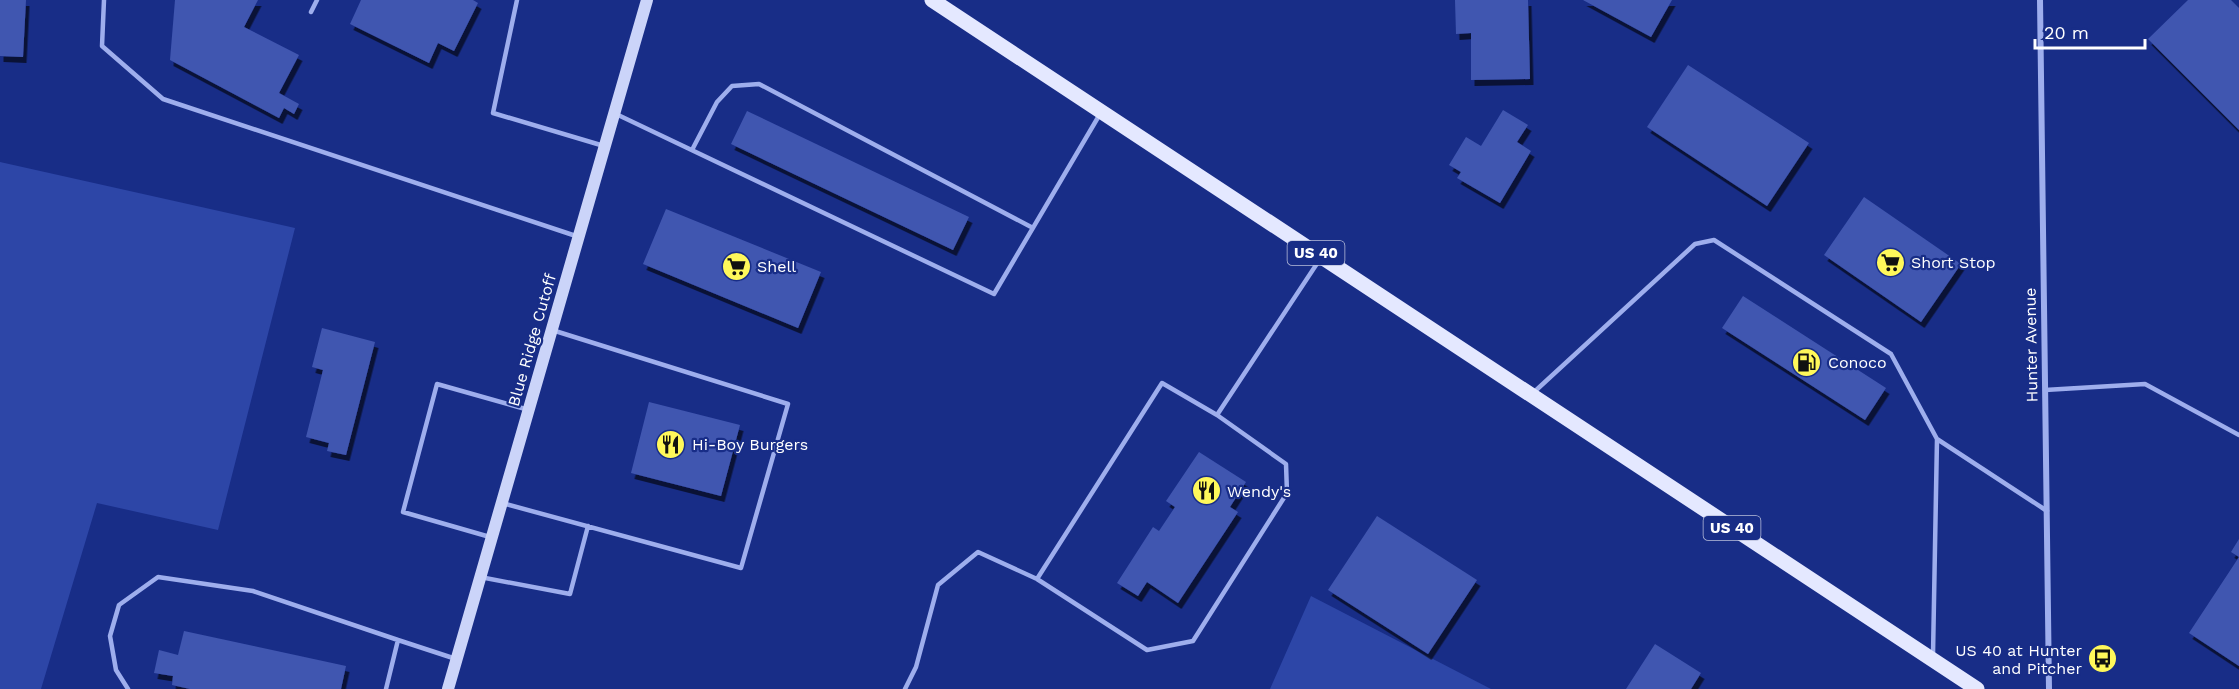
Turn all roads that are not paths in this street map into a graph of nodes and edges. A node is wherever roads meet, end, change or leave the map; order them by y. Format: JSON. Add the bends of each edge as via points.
{"nodes":[{"id":1,"x":104,"y":0,"type":"edge"},
{"id":2,"x":318,"y":0,"type":"edge"},
{"id":3,"x":517,"y":0,"type":"edge"},
{"id":4,"x":647,"y":0,"type":"edge"},
{"id":5,"x":932,"y":0,"type":"edge"},
{"id":6,"x":2040,"y":0,"type":"edge"},
{"id":7,"x":311,"y":12,"type":"dead end"},
{"id":8,"x":1101,"y":112,"type":"junction"},
{"id":9,"x":614,"y":114,"type":"junction"},
{"id":10,"x":605,"y":146,"type":"junction"},
{"id":11,"x":692,"y":150,"type":"junction"},
{"id":12,"x":1033,"y":228,"type":"junction"},
{"id":13,"x":579,"y":237,"type":"junction"},
{"id":14,"x":1322,"y":257,"type":"junction"},
{"id":15,"x":552,"y":330,"type":"junction"},
{"id":16,"x":2045,"y":390,"type":"junction"},
{"id":17,"x":1531,"y":395,"type":"junction"},
{"id":18,"x":529,"y":410,"type":"junction"},
{"id":19,"x":1217,"y":415,"type":"junction"},
{"id":20,"x":2239,"y":435,"type":"edge"},
{"id":21,"x":1936,"y":439,"type":"junction"},
{"id":22,"x":502,"y":503,"type":"junction"},
{"id":23,"x":2047,"y":511,"type":"junction"},
{"id":24,"x":588,"y":526,"type":"junction"},
{"id":25,"x":492,"y":538,"type":"junction"},
{"id":26,"x":480,"y":577,"type":"junction"},
{"id":27,"x":1037,"y":579,"type":"junction"},
{"id":28,"x":399,"y":640,"type":"junction"},
{"id":29,"x":456,"y":659,"type":"junction"},
{"id":30,"x":1933,"y":660,"type":"junction"},
{"id":31,"x":128,"y":689,"type":"edge"},
{"id":32,"x":386,"y":689,"type":"edge"},
{"id":33,"x":448,"y":689,"type":"edge"},
{"id":34,"x":905,"y":689,"type":"edge"},
{"id":35,"x":1977,"y":689,"type":"edge"},
{"id":36,"x":2049,"y":689,"type":"edge"}],
"edges":[{"from":1,"to":13,"type":"lane","via":[[102,46],[163,99]]},
{"from":2,"to":7,"type":"lane"},
{"from":3,"to":10,"type":"lane","via":[[493,113]]},
{"from":4,"to":9,"type":"main road","name":"Blue Ridge Cutoff"},
{"from":5,"to":8,"type":"main road","number":"US 40"},
{"from":6,"to":16,"type":"street","name":"Hunter Avenue"},
{"from":8,"to":12,"type":"lane"},
{"from":8,"to":14,"type":"main road","number":"US 40"},
{"from":9,"to":10,"type":"main road","name":"Blue Ridge Cutoff"},
{"from":9,"to":11,"type":"lane"},
{"from":10,"to":13,"type":"main road","name":"Blue Ridge Cutoff"},
{"from":11,"to":12,"type":"lane","via":[[994,294]]},
{"from":11,"to":12,"type":"lane","via":[[717,102],[732,86],[759,84]]},
{"from":13,"to":15,"type":"main road","name":"Blue Ridge Cutoff"},
{"from":14,"to":17,"type":"main road","number":"US 40"},
{"from":14,"to":19,"type":"lane"},
{"from":15,"to":18,"type":"main road","name":"Blue Ridge Cutoff"},
{"from":15,"to":24,"type":"lane","via":[[788,404],[741,568]]},
{"from":16,"to":20,"type":"lane","via":[[2145,384]]},
{"from":16,"to":23,"type":"street","name":"Hunter Avenue"},
{"from":17,"to":21,"type":"lane","via":[[1695,244],[1714,240],[1891,354]]},
{"from":17,"to":30,"type":"main road","number":"US 40"},
{"from":18,"to":22,"type":"main road","name":"Blue Ridge Cutoff"},
{"from":18,"to":25,"type":"lane","via":[[437,384],[403,512]]},
{"from":19,"to":27,"type":"lane","via":[[1162,383]]},
{"from":19,"to":27,"type":"lane","via":[[1286,464],[1287,493],[1193,641],[1147,650]]},
{"from":21,"to":23,"type":"lane"},
{"from":21,"to":30,"type":"lane"},
{"from":22,"to":24,"type":"lane"},
{"from":22,"to":25,"type":"main road","name":"Blue Ridge Cutoff"},
{"from":23,"to":36,"type":"street","name":"Hunter Avenue"},
{"from":24,"to":26,"type":"lane","via":[[570,594]]},
{"from":25,"to":26,"type":"main road","name":"Blue Ridge Cutoff"},
{"from":26,"to":29,"type":"main road","name":"Blue Ridge Cutoff"},
{"from":27,"to":34,"type":"lane","via":[[978,552],[938,585],[916,667]]},
{"from":28,"to":29,"type":"lane"},
{"from":28,"to":31,"type":"lane","via":[[253,591],[158,577],[119,605],[110,636],[116,670]]},
{"from":28,"to":32,"type":"lane"},
{"from":29,"to":33,"type":"main road","name":"Blue Ridge Cutoff"},
{"from":30,"to":35,"type":"main road","number":"US 40"}]}
